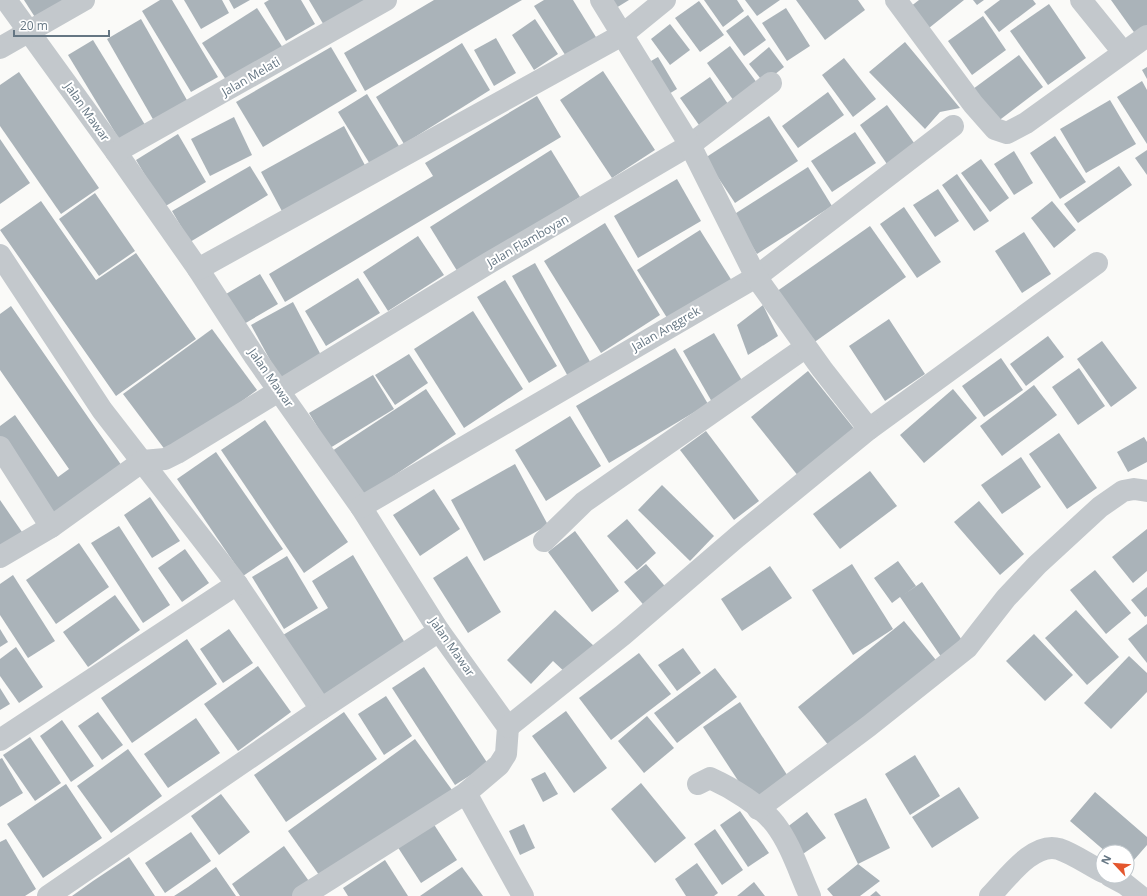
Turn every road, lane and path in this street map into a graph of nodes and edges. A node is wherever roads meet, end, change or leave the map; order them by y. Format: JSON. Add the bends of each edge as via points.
{"nodes":[{"id":1,"x":6,"y":0,"type":"edge"},
{"id":2,"x":84,"y":0,"type":"edge"},
{"id":3,"x":386,"y":0,"type":"edge"},
{"id":4,"x":601,"y":0,"type":"edge"},
{"id":5,"x":665,"y":0,"type":"edge"},
{"id":6,"x":896,"y":0,"type":"edge"},
{"id":7,"x":1081,"y":0,"type":"edge"},
{"id":8,"x":29,"y":31,"type":"junction"},
{"id":9,"x":622,"y":35,"type":"junction"},
{"id":10,"x":1147,"y":36,"type":"edge"},
{"id":11,"x":0,"y":48,"type":"edge"},
{"id":12,"x":1123,"y":52,"type":"junction"},
{"id":13,"x":771,"y":83,"type":"dead end"},
{"id":14,"x":954,"y":126,"type":"dead end"},
{"id":15,"x":690,"y":145,"type":"junction"},
{"id":16,"x":116,"y":152,"type":"junction"},
{"id":17,"x":0,"y":256,"type":"edge"},
{"id":18,"x":1097,"y":263,"type":"dead end"},
{"id":19,"x":198,"y":269,"type":"junction"},
{"id":20,"x":756,"y":277,"type":"junction"},
{"id":21,"x":806,"y":347,"type":"junction"},
{"id":22,"x":279,"y":391,"type":"junction"},
{"id":23,"x":869,"y":429,"type":"junction"},
{"id":24,"x":0,"y":447,"type":"edge"},
{"id":25,"x":143,"y":461,"type":"junction"},
{"id":26,"x":1147,"y":491,"type":"edge"},
{"id":27,"x":361,"y":507,"type":"junction"},
{"id":28,"x":51,"y":527,"type":"junction"},
{"id":29,"x":544,"y":541,"type":"dead end"},
{"id":30,"x":0,"y":557,"type":"edge"},
{"id":31,"x":237,"y":584,"type":"junction"},
{"id":32,"x":439,"y":630,"type":"junction"},
{"id":33,"x":321,"y":709,"type":"junction"},
{"id":34,"x":508,"y":727,"type":"junction"},
{"id":35,"x":0,"y":740,"type":"edge"},
{"id":36,"x":698,"y":784,"type":"dead end"},
{"id":37,"x":466,"y":793,"type":"junction"},
{"id":38,"x":758,"y":809,"type":"junction"},
{"id":39,"x":1095,"y":868,"type":"edge"},
{"id":40,"x":1125,"y":884,"type":"edge"},
{"id":41,"x":331,"y":889,"type":"edge"},
{"id":42,"x":48,"y":896,"type":"edge"},
{"id":43,"x":303,"y":896,"type":"edge"},
{"id":44,"x":524,"y":896,"type":"edge"},
{"id":45,"x":810,"y":896,"type":"edge"},
{"id":46,"x":990,"y":896,"type":"edge"},
{"id":47,"x":1140,"y":896,"type":"edge"}],
"edges":[{"from":1,"to":8,"type":"street","name":"Jalan Mawar"},
{"from":2,"to":8,"type":"street"},
{"from":3,"to":16,"type":"street","name":"Jalan Melati"},
{"from":4,"to":9,"type":"street"},
{"from":5,"to":9,"type":"street"},
{"from":6,"to":12,"type":"street","via":[[973,104],[996,129],[1007,132],[1026,123]]},
{"from":7,"to":12,"type":"street"},
{"from":8,"to":11,"type":"street"},
{"from":8,"to":16,"type":"street","name":"Jalan Mawar"},
{"from":9,"to":15,"type":"street"},
{"from":9,"to":19,"type":"street"},
{"from":10,"to":12,"type":"street"},
{"from":13,"to":15,"type":"street","name":"Jalan Flamboyan"},
{"from":14,"to":20,"type":"street","name":"Jalan Anggrek"},
{"from":15,"to":20,"type":"street"},
{"from":15,"to":22,"type":"street","name":"Jalan Flamboyan","via":[[487,264]]},
{"from":16,"to":19,"type":"street","name":"Jalan Mawar"},
{"from":17,"to":25,"type":"street","via":[[102,410]]},
{"from":18,"to":23,"type":"street"},
{"from":19,"to":22,"type":"street","name":"Jalan Mawar"},
{"from":20,"to":21,"type":"street"},
{"from":20,"to":27,"type":"street","name":"Jalan Anggrek"},
{"from":21,"to":23,"type":"street"},
{"from":21,"to":29,"type":"street","via":[[584,502]]},
{"from":22,"to":25,"type":"street","name":"Jalan Flamboyan","via":[[177,453],[165,459]]},
{"from":22,"to":27,"type":"street","name":"Jalan Mawar"},
{"from":23,"to":34,"type":"street","via":[[623,635]]},
{"from":24,"to":28,"type":"street"},
{"from":25,"to":28,"type":"street"},
{"from":25,"to":31,"type":"street"},
{"from":26,"to":38,"type":"street","via":[[1123,491],[1100,508],[1037,565],[1006,598],[967,648]]},
{"from":27,"to":32,"type":"street","name":"Jalan Mawar"},
{"from":28,"to":30,"type":"street"},
{"from":31,"to":33,"type":"street"},
{"from":31,"to":35,"type":"street"},
{"from":32,"to":33,"type":"street"},
{"from":32,"to":34,"type":"street","name":"Jalan Mawar"},
{"from":33,"to":42,"type":"street"},
{"from":34,"to":37,"type":"street","via":[[506,754],[499,765]]},
{"from":36,"to":38,"type":"street","via":[[710,778],[729,786]]},
{"from":37,"to":41,"type":"street"},
{"from":37,"to":44,"type":"street"},
{"from":38,"to":45,"type":"street","via":[[775,824],[790,848]]},
{"from":39,"to":46,"type":"street","via":[[1058,849],[1046,849],[1031,854]]},
{"from":40,"to":47,"type":"street"},
{"from":41,"to":43,"type":"street"}]}
